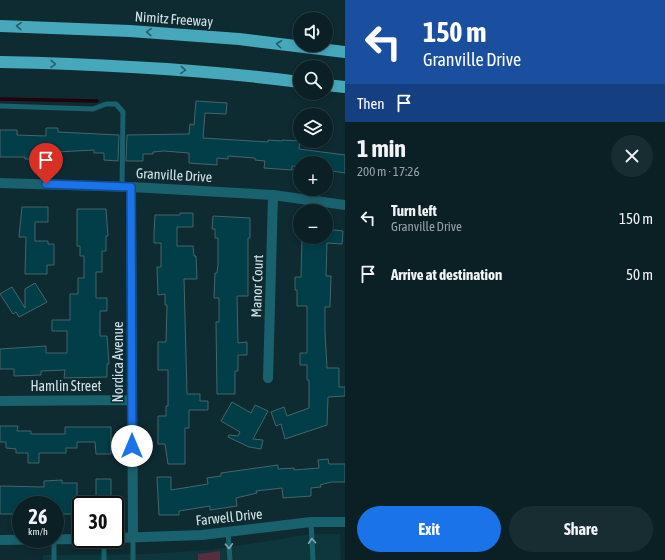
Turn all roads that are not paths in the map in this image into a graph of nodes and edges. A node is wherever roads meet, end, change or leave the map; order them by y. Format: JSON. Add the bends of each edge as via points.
{"nodes":[{"id":1,"x":0,"y":26,"type":"edge"},
{"id":2,"x":345,"y":52,"type":"edge"},
{"id":3,"x":0,"y":62,"type":"edge"},
{"id":4,"x":293,"y":81,"type":"edge"},
{"id":5,"x":333,"y":86,"type":"edge"},
{"id":6,"x":345,"y":87,"type":"edge"},
{"id":7,"x":0,"y":106,"type":"edge"},
{"id":8,"x":0,"y":183,"type":"edge"},
{"id":9,"x":126,"y":187,"type":"junction"},
{"id":10,"x":273,"y":195,"type":"junction"},
{"id":11,"x":345,"y":205,"type":"edge"},
{"id":12,"x":268,"y":378,"type":"dead end"},
{"id":13,"x":132,"y":400,"type":"junction"},
{"id":14,"x":0,"y":401,"type":"edge"},
{"id":15,"x":311,"y":522,"type":"junction"},
{"id":16,"x":345,"y":522,"type":"edge"},
{"id":17,"x":228,"y":532,"type":"junction"},
{"id":18,"x":124,"y":538,"type":"edge"},
{"id":19,"x":133,"y":538,"type":"junction"},
{"id":20,"x":0,"y":540,"type":"edge"},
{"id":21,"x":12,"y":540,"type":"edge"},
{"id":22,"x":54,"y":548,"type":"edge"},
{"id":23,"x":104,"y":548,"type":"edge"},
{"id":24,"x":54,"y":560,"type":"edge"},
{"id":25,"x":104,"y":560,"type":"edge"},
{"id":26,"x":133,"y":560,"type":"edge"},
{"id":27,"x":230,"y":560,"type":"edge"},
{"id":28,"x":313,"y":560,"type":"edge"}],
"edges":[{"from":2,"to":1,"type":"highway","name":"Nimitz Freeway","one_way":true,"via":[[239,39]]},
{"from":3,"to":4,"type":"highway","one_way":true,"via":[[130,66]]},
{"from":5,"to":6,"type":"highway"},
{"from":7,"to":9,"type":"lane","via":[[93,109],[106,104],[116,104],[123,112]]},
{"from":8,"to":9,"type":"street","name":"Granville Drive"},
{"from":9,"to":10,"type":"street","name":"Granville Drive"},
{"from":9,"to":13,"type":"street","name":"Nordica Avenue"},
{"from":10,"to":11,"type":"street","name":"Granville Drive"},
{"from":10,"to":12,"type":"street","name":"Manor Court"},
{"from":13,"to":14,"type":"street","name":"Hamlin Street"},
{"from":13,"to":19,"type":"street","name":"Nordica Avenue"},
{"from":15,"to":16,"type":"street","name":"Farwell Drive"},
{"from":15,"to":17,"type":"street","name":"Farwell Drive"},
{"from":28,"to":15,"type":"lane","one_way":true},
{"from":17,"to":19,"type":"street","name":"Farwell Drive"},
{"from":17,"to":27,"type":"lane","one_way":true},
{"from":18,"to":19,"type":"street","name":"Farwell Drive"},
{"from":19,"to":26,"type":"lane"},
{"from":20,"to":21,"type":"street"},
{"from":22,"to":24,"type":"lane"},
{"from":23,"to":25,"type":"lane"}]}
